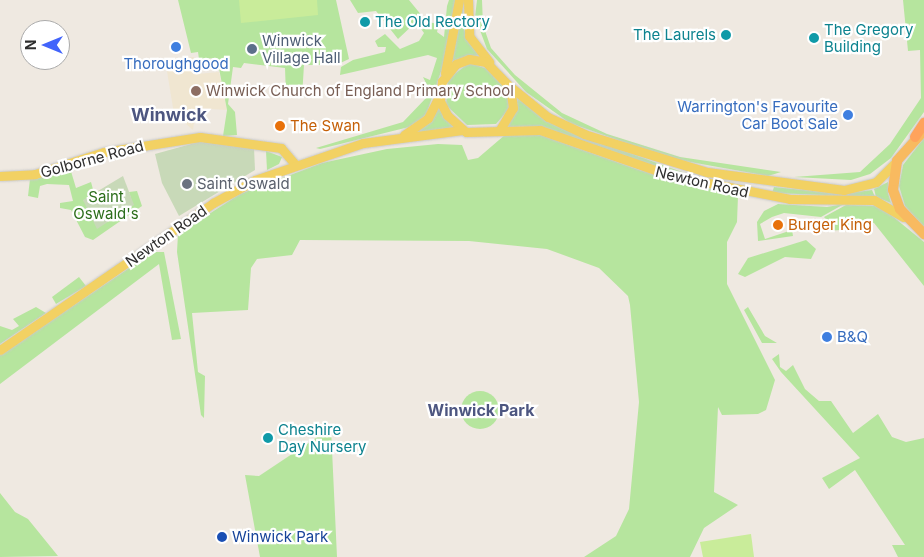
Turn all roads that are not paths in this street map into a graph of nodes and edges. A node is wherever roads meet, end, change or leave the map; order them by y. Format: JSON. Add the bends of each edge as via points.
{"nodes":[{"id":1,"x":459,"y":0,"type":"edge"},
{"id":2,"x":468,"y":0,"type":"edge"},
{"id":3,"x":492,"y":66,"type":"junction"},
{"id":4,"x":444,"y":77,"type":"junction"},
{"id":5,"x":510,"y":86,"type":"junction"},
{"id":6,"x":440,"y":93,"type":"junction"},
{"id":7,"x":924,"y":123,"type":"edge"},
{"id":8,"x":462,"y":130,"type":"junction"},
{"id":9,"x":499,"y":130,"type":"junction"},
{"id":10,"x":403,"y":135,"type":"junction"},
{"id":11,"x":920,"y":135,"type":"edge"},
{"id":12,"x":897,"y":161,"type":"junction"},
{"id":13,"x":295,"y":164,"type":"junction"},
{"id":14,"x":0,"y":176,"type":"edge"},
{"id":15,"x":906,"y":218,"type":"junction"},
{"id":16,"x":924,"y":234,"type":"edge"},
{"id":17,"x":0,"y":350,"type":"edge"}],
"edges":[{"from":1,"to":4,"type":"main road"},
{"from":2,"to":3,"type":"main road","via":[[469,36]]},
{"from":3,"to":4,"type":"main road","via":[[466,60]]},
{"from":3,"to":5,"type":"main road"},
{"from":4,"to":6,"type":"main road"},
{"from":5,"to":9,"type":"main road","via":[[513,108]]},
{"from":5,"to":12,"type":"main road","name":"Newton Road","via":[[539,112],[570,128],[628,150],[706,172],[844,190],[876,182]]},
{"from":6,"to":8,"type":"main road","via":[[445,112]]},
{"from":6,"to":10,"type":"main road","name":"Newton Road","via":[[428,118]]},
{"from":7,"to":11,"type":"highway"},
{"from":8,"to":9,"type":"main road"},
{"from":8,"to":10,"type":"main road","name":"Newton Road"},
{"from":9,"to":15,"type":"main road","name":"Newton Road","via":[[545,131],[669,175],[759,195],[803,200],[874,200]]},
{"from":10,"to":13,"type":"main road","name":"Newton Road"},
{"from":11,"to":12,"type":"highway"},
{"from":12,"to":15,"type":"highway","via":[[894,190]]},
{"from":13,"to":14,"type":"main road","name":"Golborne Road","via":[[281,148],[200,136],[104,152],[36,174]]},
{"from":13,"to":17,"type":"main road","name":"Newton Road","via":[[213,202]]},
{"from":15,"to":16,"type":"highway"}]}
